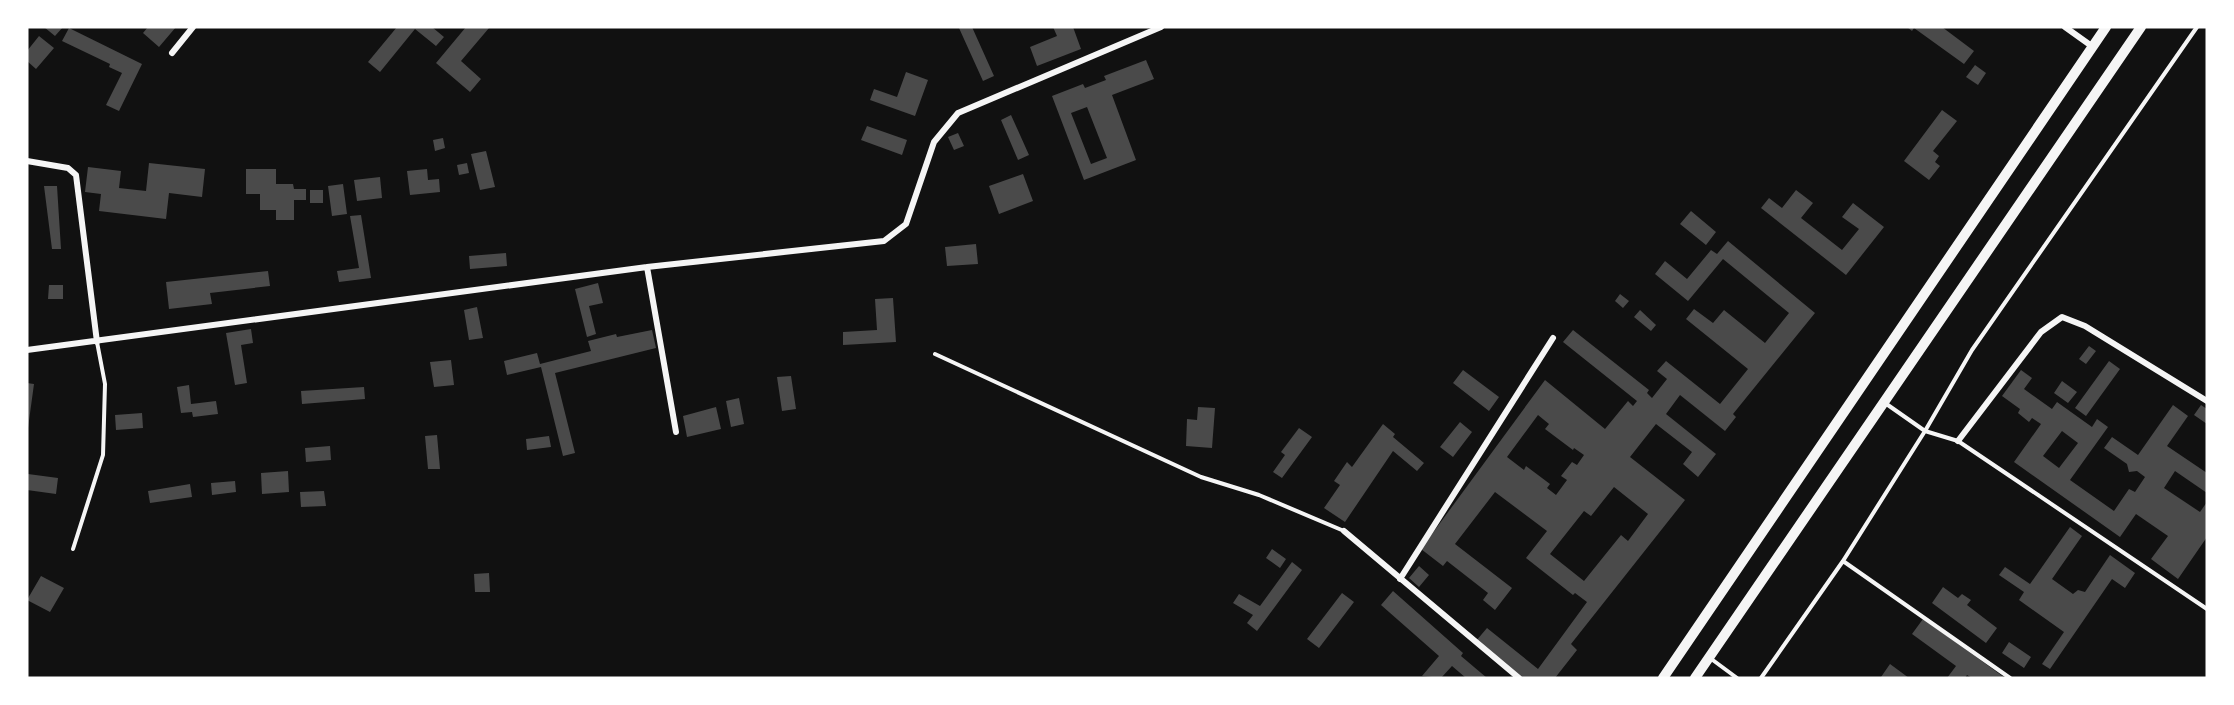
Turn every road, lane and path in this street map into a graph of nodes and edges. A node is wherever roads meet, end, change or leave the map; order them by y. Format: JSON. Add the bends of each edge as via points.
{"nodes":[{"id":1,"x":193,"y":27,"type":"edge"},
{"id":2,"x":1161,"y":27,"type":"edge"},
{"id":3,"x":2066,"y":27,"type":"edge"},
{"id":4,"x":2106,"y":27,"type":"edge"},
{"id":5,"x":2141,"y":27,"type":"edge"},
{"id":6,"x":2197,"y":27,"type":"edge"},
{"id":7,"x":2092,"y":47,"type":"junction"},
{"id":8,"x":172,"y":53,"type":"dead end"},
{"id":9,"x":27,"y":161,"type":"edge"},
{"id":10,"x":647,"y":267,"type":"junction"},
{"id":11,"x":1553,"y":338,"type":"dead end"},
{"id":12,"x":97,"y":342,"type":"junction"},
{"id":13,"x":27,"y":350,"type":"edge"},
{"id":14,"x":935,"y":354,"type":"dead end"},
{"id":15,"x":2207,"y":401,"type":"edge"},
{"id":16,"x":1885,"y":402,"type":"junction"},
{"id":17,"x":1925,"y":431,"type":"junction"},
{"id":18,"x":676,"y":432,"type":"dead end"},
{"id":19,"x":1958,"y":441,"type":"junction"},
{"id":20,"x":1344,"y":531,"type":"joint"},
{"id":21,"x":74,"y":549,"type":"dead end"},
{"id":22,"x":1843,"y":561,"type":"junction"},
{"id":23,"x":1400,"y":579,"type":"junction"},
{"id":24,"x":2207,"y":609,"type":"edge"},
{"id":25,"x":1710,"y":658,"type":"junction"},
{"id":26,"x":1519,"y":678,"type":"edge"},
{"id":27,"x":1663,"y":678,"type":"edge"},
{"id":28,"x":1695,"y":678,"type":"edge"},
{"id":29,"x":1737,"y":678,"type":"edge"},
{"id":30,"x":1761,"y":678,"type":"edge"},
{"id":31,"x":2010,"y":678,"type":"edge"}],
"edges":[{"from":1,"to":8,"type":"street"},
{"from":2,"to":10,"type":"street","via":[[958,113],[934,142],[906,224],[884,241]]},
{"from":3,"to":7,"type":"street"},
{"from":4,"to":7,"type":"main road"},
{"from":5,"to":16,"type":"main road"},
{"from":6,"to":17,"type":"lane","via":[[1972,350]]},
{"from":7,"to":27,"type":"main road"},
{"from":9,"to":12,"type":"street","via":[[68,168],[76,175]]},
{"from":10,"to":12,"type":"street"},
{"from":10,"to":18,"type":"street"},
{"from":11,"to":23,"type":"street"},
{"from":12,"to":13,"type":"street"},
{"from":12,"to":21,"type":"lane","via":[[105,384],[103,455]]},
{"from":14,"to":20,"type":"lane","via":[[1201,477],[1259,495]]},
{"from":15,"to":19,"type":"street","via":[[2085,326],[2062,317],[2041,332]]},
{"from":16,"to":17,"type":"lane"},
{"from":16,"to":25,"type":"main road"},
{"from":17,"to":19,"type":"lane"},
{"from":17,"to":22,"type":"lane"},
{"from":19,"to":24,"type":"lane"},
{"from":20,"to":23,"type":"street"},
{"from":22,"to":30,"type":"lane"},
{"from":22,"to":31,"type":"lane"},
{"from":23,"to":26,"type":"street"},
{"from":25,"to":28,"type":"main road"},
{"from":25,"to":29,"type":"lane"}]}
